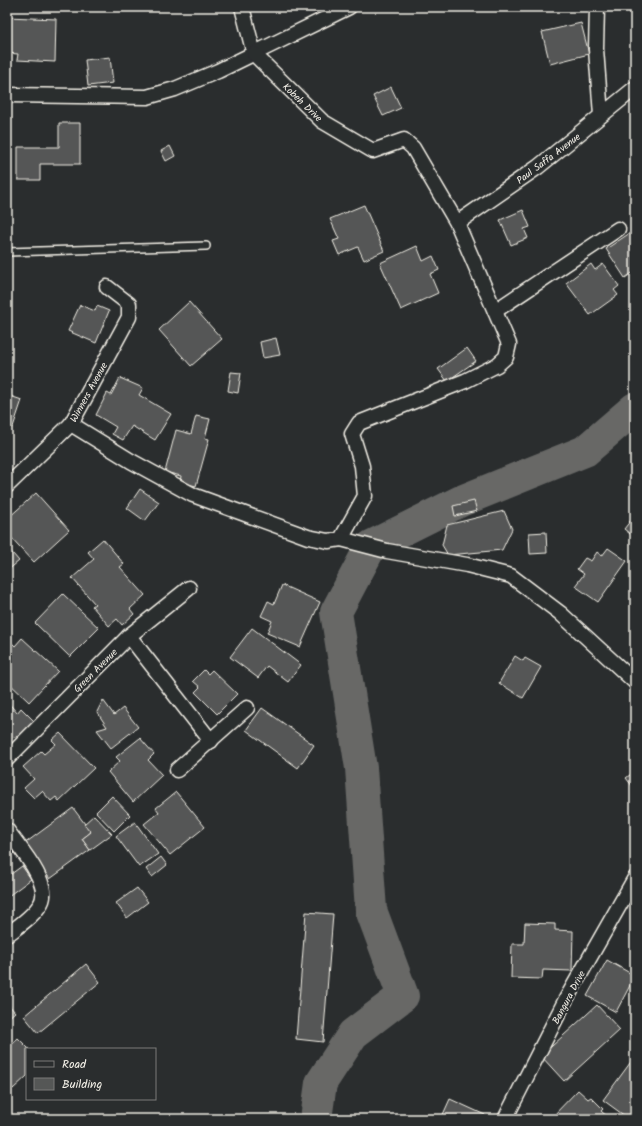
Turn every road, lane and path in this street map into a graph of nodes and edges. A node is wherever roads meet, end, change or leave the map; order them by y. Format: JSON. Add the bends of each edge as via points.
{"nodes":[{"id":1,"x":242,"y":7,"type":"edge"},
{"id":2,"x":349,"y":7,"type":"edge"},
{"id":3,"x":597,"y":7,"type":"edge"},
{"id":4,"x":254,"y":54,"type":"junction"},
{"id":5,"x":635,"y":88,"type":"edge"},
{"id":6,"x":7,"y":95,"type":"edge"},
{"id":7,"x":601,"y":115,"type":"junction"},
{"id":8,"x":457,"y":223,"type":"junction"},
{"id":9,"x":618,"y":229,"type":"dead end"},
{"id":10,"x":206,"y":246,"type":"dead end"},
{"id":11,"x":7,"y":252,"type":"edge"},
{"id":12,"x":107,"y":287,"type":"dead end"},
{"id":13,"x":495,"y":311,"type":"junction"},
{"id":14,"x":72,"y":424,"type":"junction"},
{"id":15,"x":7,"y":486,"type":"edge"},
{"id":16,"x":341,"y":539,"type":"junction"},
{"id":17,"x":189,"y":588,"type":"dead end"},
{"id":18,"x":129,"y":636,"type":"junction"},
{"id":19,"x":635,"y":682,"type":"edge"},
{"id":20,"x":247,"y":708,"type":"dead end"},
{"id":21,"x":211,"y":741,"type":"junction"},
{"id":22,"x":7,"y":759,"type":"edge"},
{"id":23,"x":178,"y":770,"type":"dead end"},
{"id":24,"x":7,"y":830,"type":"edge"},
{"id":25,"x":635,"y":878,"type":"edge"},
{"id":26,"x":7,"y":935,"type":"edge"},
{"id":27,"x":505,"y":1119,"type":"edge"}],
"edges":[{"from":1,"to":4,"type":"street"},
{"from":2,"to":4,"type":"street"},
{"from":3,"to":7,"type":"street","via":[[596,49]]},
{"from":4,"to":6,"type":"street","via":[[175,89],[147,97]]},
{"from":4,"to":8,"type":"street","name":"Kobeh Drive","via":[[322,121],[373,151],[404,140],[413,148]]},
{"from":5,"to":7,"type":"street","name":"Paul Saffa Avenue"},
{"from":7,"to":8,"type":"street","name":"Paul Saffa Avenue","via":[[538,167]]},
{"from":8,"to":13,"type":"street","name":"Kobeh Drive"},
{"from":9,"to":13,"type":"street"},
{"from":10,"to":11,"type":"lane"},
{"from":12,"to":14,"type":"street","name":"Winners Avenue","via":[[129,304],[129,317]]},
{"from":13,"to":16,"type":"street","name":"Kobeh Drive","via":[[509,344],[506,357],[465,381],[359,422],[352,434],[362,466],[365,496]]},
{"from":14,"to":15,"type":"street","name":"Winners Avenue"},
{"from":14,"to":16,"type":"street","via":[[131,461],[193,495],[308,537],[328,541]]},
{"from":16,"to":19,"type":"street","via":[[511,576],[560,613]]},
{"from":17,"to":18,"type":"street","name":"Green Avenue"},
{"from":18,"to":21,"type":"street"},
{"from":18,"to":22,"type":"street","name":"Green Avenue"},
{"from":20,"to":21,"type":"street"},
{"from":21,"to":23,"type":"street"},
{"from":24,"to":26,"type":"street","via":[[41,882],[42,902],[37,910]]},
{"from":25,"to":27,"type":"street","name":"Bangura Drive","via":[[565,1001]]}]}
